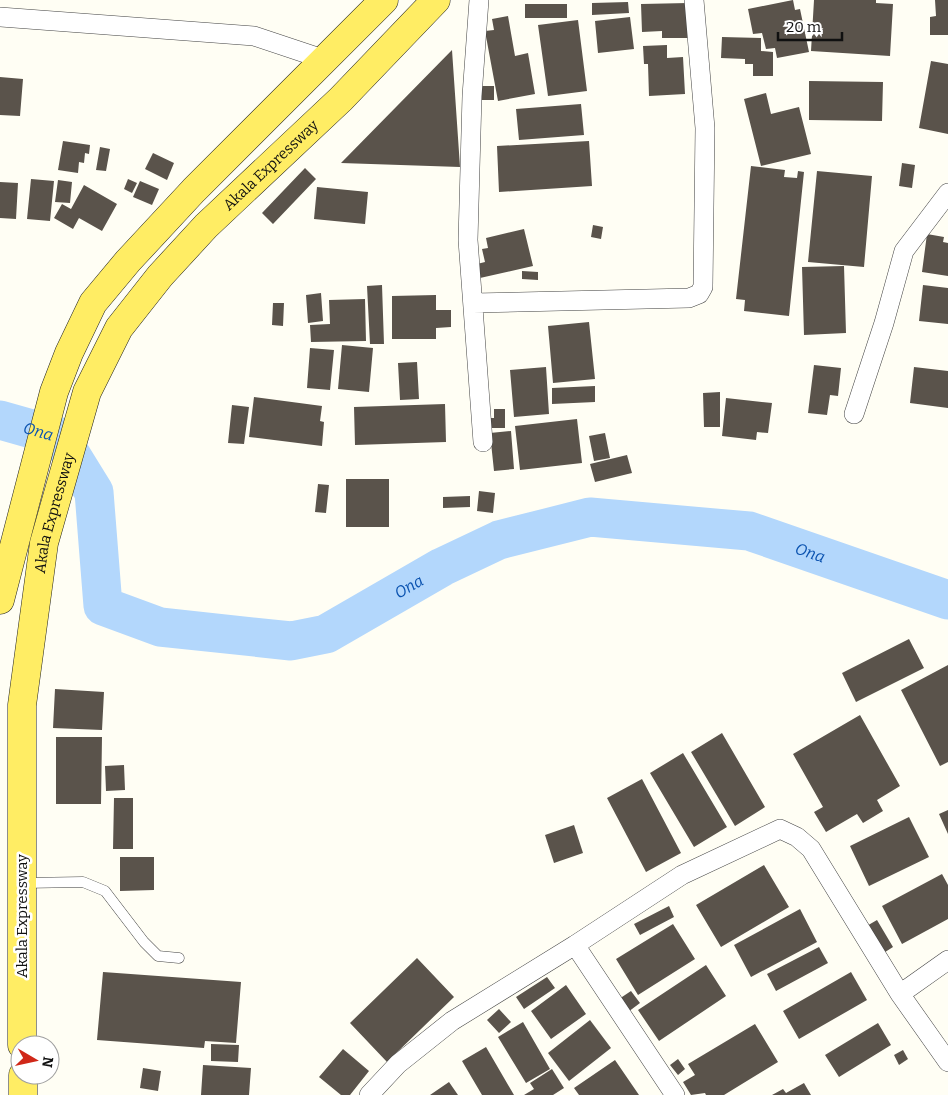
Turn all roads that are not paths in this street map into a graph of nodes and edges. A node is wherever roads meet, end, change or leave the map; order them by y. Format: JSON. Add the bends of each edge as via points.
{"nodes":[{"id":1,"x":384,"y":0,"type":"edge"},
{"id":2,"x":436,"y":0,"type":"edge"},
{"id":3,"x":479,"y":0,"type":"edge"},
{"id":4,"x":694,"y":0,"type":"edge"},
{"id":5,"x":0,"y":17,"type":"edge"},
{"id":6,"x":323,"y":59,"type":"junction"},
{"id":7,"x":948,"y":193,"type":"edge"},
{"id":8,"x":473,"y":303,"type":"junction"},
{"id":9,"x":854,"y":414,"type":"dead end"},
{"id":10,"x":483,"y":442,"type":"dead end"},
{"id":11,"x":0,"y":600,"type":"edge"},
{"id":12,"x":22,"y":883,"type":"junction"},
{"id":13,"x":576,"y":946,"type":"junction"},
{"id":14,"x":179,"y":958,"type":"dead end"},
{"id":15,"x":948,"y":960,"type":"edge"},
{"id":16,"x":900,"y":994,"type":"junction"},
{"id":17,"x":22,"y":1035,"type":"edge"},
{"id":18,"x":948,"y":1062,"type":"edge"},
{"id":19,"x":369,"y":1095,"type":"edge"},
{"id":20,"x":676,"y":1095,"type":"edge"}],
"edges":[{"from":1,"to":6,"type":"main road"},
{"from":2,"to":12,"type":"main road","name":"Akala Expressway","via":[[341,98],[206,226],[160,276],[119,328],[87,392],[44,543],[22,705]]},
{"from":3,"to":8,"type":"street","via":[[472,96],[468,240]]},
{"from":4,"to":8,"type":"street","via":[[705,128],[703,287],[699,294],[689,298]]},
{"from":5,"to":6,"type":"street","via":[[254,36]]},
{"from":6,"to":11,"type":"main road","via":[[181,204],[93,303],[54,392]]},
{"from":7,"to":9,"type":"street","via":[[904,251]]},
{"from":8,"to":10,"type":"street"},
{"from":12,"to":14,"type":"lane","via":[[83,882],[105,891],[158,956]]},
{"from":12,"to":17,"type":"main road","name":"Akala Expressway"},
{"from":13,"to":16,"type":"street","via":[[682,875],[780,829],[798,837],[811,849]]},
{"from":13,"to":19,"type":"street","via":[[452,1021],[398,1064]]},
{"from":13,"to":20,"type":"street"},
{"from":15,"to":16,"type":"street"},
{"from":16,"to":18,"type":"street"}]}
